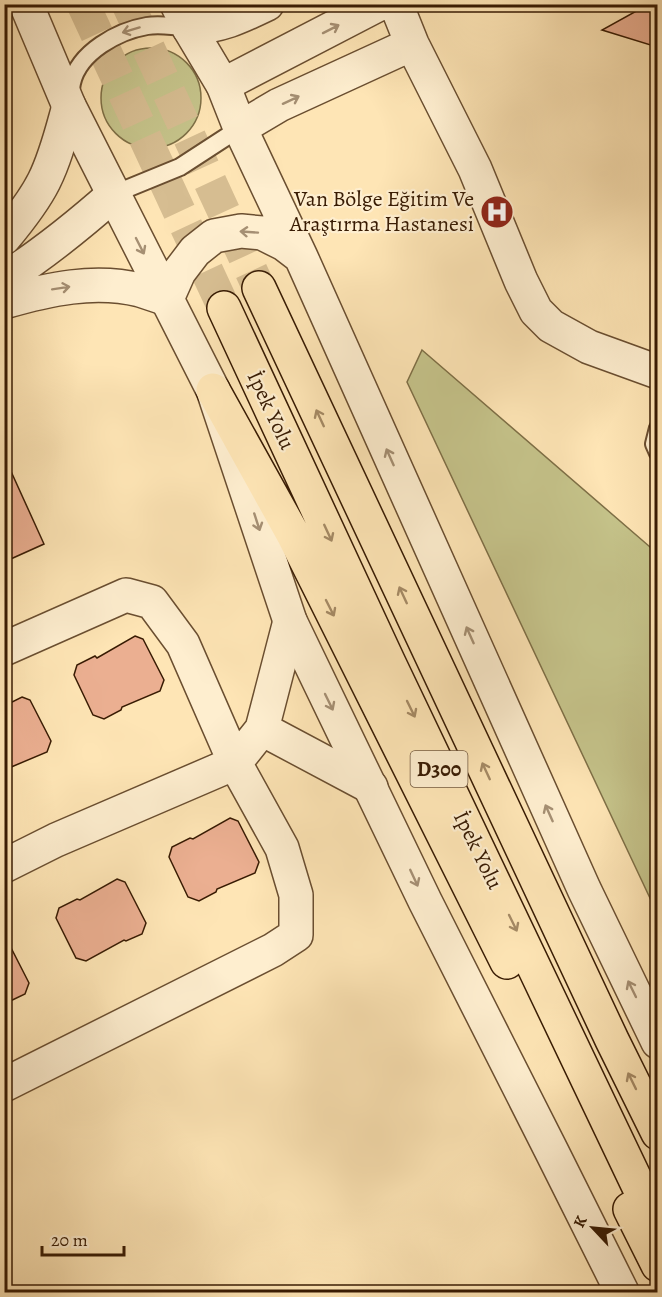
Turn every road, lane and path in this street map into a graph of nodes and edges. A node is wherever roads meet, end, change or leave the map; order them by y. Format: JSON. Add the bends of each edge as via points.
{"nodes":[{"id":1,"x":26,"y":4,"type":"edge"},
{"id":2,"x":267,"y":4,"type":"edge"},
{"id":3,"x":379,"y":4,"type":"edge"},
{"id":4,"x":396,"y":4,"type":"edge"},
{"id":5,"x":183,"y":16,"type":"edge"},
{"id":6,"x":412,"y":44,"type":"junction"},
{"id":7,"x":223,"y":85,"type":"junction"},
{"id":8,"x":69,"y":106,"type":"junction"},
{"id":9,"x":240,"y":128,"type":"junction"},
{"id":10,"x":114,"y":194,"type":"junction"},
{"id":11,"x":4,"y":238,"type":"edge"},
{"id":12,"x":301,"y":257,"type":"junction"},
{"id":13,"x":4,"y":279,"type":"edge"},
{"id":14,"x":259,"y":288,"type":"tunnel mouth"},
{"id":15,"x":167,"y":299,"type":"junction"},
{"id":16,"x":4,"y":302,"type":"edge"},
{"id":17,"x":224,"y":308,"type":"tunnel mouth"},
{"id":18,"x":657,"y":372,"type":"edge"},
{"id":19,"x":213,"y":390,"type":"junction"},
{"id":20,"x":657,"y":428,"type":"edge"},
{"id":21,"x":657,"y":453,"type":"edge"},
{"id":22,"x":290,"y":621,"type":"junction"},
{"id":23,"x":4,"y":649,"type":"edge"},
{"id":24,"x":262,"y":729,"type":"junction"},
{"id":25,"x":235,"y":763,"type":"junction"},
{"id":26,"x":371,"y":787,"type":"junction"},
{"id":27,"x":4,"y":866,"type":"edge"},
{"id":28,"x":657,"y":1042,"type":"edge"},
{"id":29,"x":4,"y":1085,"type":"edge"},
{"id":30,"x":657,"y":1133,"type":"edge"},
{"id":31,"x":657,"y":1227,"type":"edge"},
{"id":32,"x":657,"y":1264,"type":"edge"},
{"id":33,"x":622,"y":1293,"type":"edge"}],
"edges":[{"from":1,"to":8,"type":"street"},
{"from":2,"to":5,"type":"street","via":[[208,27]]},
{"from":7,"to":3,"type":"street","one_way":true},
{"from":4,"to":6,"type":"street"},
{"from":5,"to":7,"type":"street"},
{"from":5,"to":8,"type":"lane","one_way":true,"via":[[169,25],[125,31],[95,48],[72,81]]},
{"from":9,"to":6,"type":"street","one_way":true,"via":[[279,105]]},
{"from":6,"to":18,"type":"street","via":[[475,169],[536,310],[551,326],[589,347]]},
{"from":7,"to":9,"type":"street"},
{"from":8,"to":10,"type":"street"},
{"from":8,"to":11,"type":"street","via":[[44,182]]},
{"from":9,"to":10,"type":"lane","via":[[180,167]]},
{"from":9,"to":12,"type":"street"},
{"from":10,"to":13,"type":"street","via":[[72,231]]},
{"from":10,"to":15,"type":"street","one_way":true},
{"from":12,"to":15,"type":"street","one_way":true,"via":[[262,233],[241,231],[214,236],[195,251],[179,272]]},
{"from":28,"to":12,"type":"street","one_way":true,"via":[[584,889]]},
{"from":30,"to":14,"type":"highway","name":"İpek Yolu","number":"D300","one_way":true},
{"from":16,"to":15,"type":"street","one_way":true,"via":[[73,286],[108,285]]},
{"from":15,"to":19,"type":"street"},
{"from":17,"to":31,"type":"highway","name":"İpek Yolu","number":"D300","one_way":true},
{"from":19,"to":22,"type":"street","one_way":true},
{"from":19,"to":32,"type":"highway","one_way":true,"via":[[294,536]]},
{"from":20,"to":21,"type":"lane"},
{"from":22,"to":24,"type":"street"},
{"from":22,"to":26,"type":"street","one_way":true},
{"from":23,"to":25,"type":"street","via":[[126,595],[152,602],[183,644]]},
{"from":24,"to":25,"type":"street"},
{"from":24,"to":26,"type":"street"},
{"from":25,"to":27,"type":"street"},
{"from":25,"to":29,"type":"street","via":[[282,848],[296,895],[296,935]]},
{"from":26,"to":33,"type":"street","one_way":true}]}
